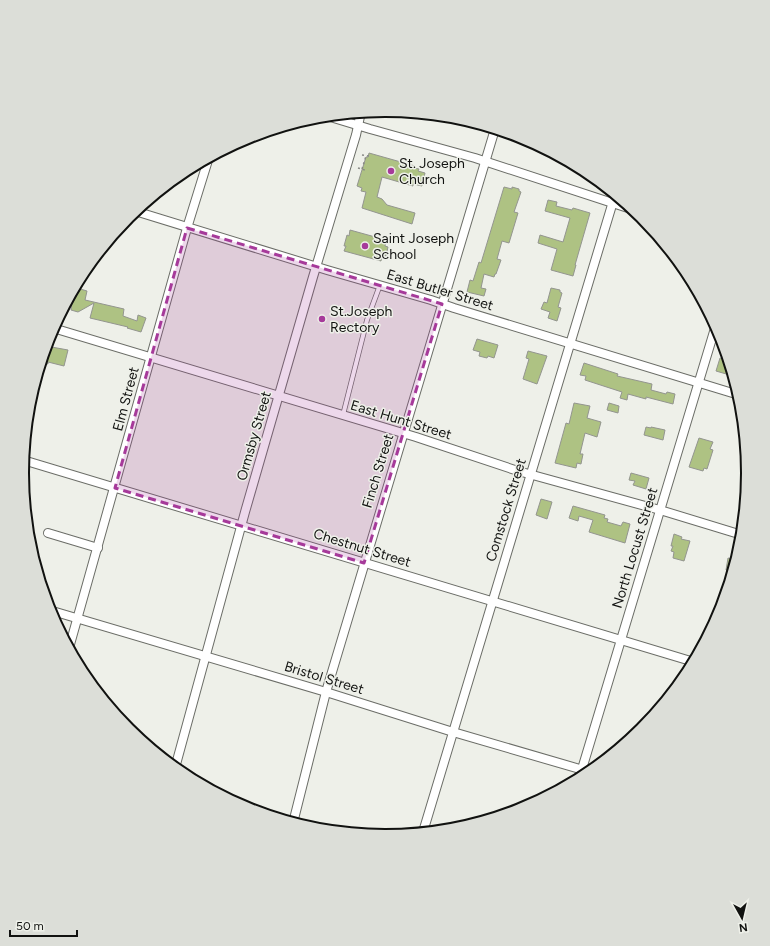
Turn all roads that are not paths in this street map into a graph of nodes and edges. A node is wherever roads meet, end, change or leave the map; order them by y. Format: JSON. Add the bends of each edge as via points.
{"nodes":[{"id":1,"x":360,"y":118,"type":"edge"},
{"id":2,"x":340,"y":120,"type":"edge"},
{"id":3,"x":358,"y":125,"type":"junction"},
{"id":4,"x":493,"y":134,"type":"edge"},
{"id":5,"x":485,"y":163,"type":"junction"},
{"id":6,"x":207,"y":165,"type":"edge"},
{"id":7,"x":613,"y":203,"type":"junction"},
{"id":8,"x":621,"y":206,"type":"edge"},
{"id":9,"x":141,"y":213,"type":"edge"},
{"id":10,"x":187,"y":228,"type":"junction"},
{"id":11,"x":316,"y":266,"type":"junction"},
{"id":12,"x":380,"y":285,"type":"junction"},
{"id":13,"x":442,"y":304,"type":"junction"},
{"id":14,"x":59,"y":330,"type":"edge"},
{"id":15,"x":713,"y":335,"type":"edge"},
{"id":16,"x":570,"y":343,"type":"junction"},
{"id":17,"x":150,"y":358,"type":"junction"},
{"id":18,"x":698,"y":382,"type":"junction"},
{"id":19,"x":731,"y":392,"type":"edge"},
{"id":20,"x":278,"y":397,"type":"junction"},
{"id":21,"x":343,"y":415,"type":"junction"},
{"id":22,"x":403,"y":434,"type":"junction"},
{"id":23,"x":29,"y":462,"type":"edge"},
{"id":24,"x":530,"y":475,"type":"junction"},
{"id":25,"x":115,"y":488,"type":"junction"},
{"id":26,"x":660,"y":510,"type":"junction"},
{"id":27,"x":241,"y":525,"type":"junction"},
{"id":28,"x":48,"y":533,"type":"dead end"},
{"id":29,"x":736,"y":533,"type":"edge"},
{"id":30,"x":98,"y":548,"type":"junction"},
{"id":31,"x":364,"y":563,"type":"junction"},
{"id":32,"x":493,"y":600,"type":"junction"},
{"id":33,"x":58,"y":613,"type":"edge"},
{"id":34,"x":77,"y":619,"type":"junction"},
{"id":35,"x":621,"y":639,"type":"junction"},
{"id":36,"x":71,"y":640,"type":"edge"},
{"id":37,"x":206,"y":656,"type":"junction"},
{"id":38,"x":688,"y":660,"type":"edge"},
{"id":39,"x":326,"y":692,"type":"junction"},
{"id":40,"x":453,"y":732,"type":"junction"},
{"id":41,"x":177,"y":761,"type":"edge"},
{"id":42,"x":582,"y":769,"type":"joint"},
{"id":43,"x":294,"y":817,"type":"edge"},
{"id":44,"x":425,"y":827,"type":"edge"}],
"edges":[{"from":1,"to":3,"type":"street","name":"Ormsby Street"},
{"from":2,"to":3,"type":"street"},
{"from":3,"to":5,"type":"street"},
{"from":3,"to":11,"type":"street","name":"Ormsby Street"},
{"from":4,"to":5,"type":"street","name":"Finch Street"},
{"from":5,"to":7,"type":"street"},
{"from":5,"to":13,"type":"street","name":"Finch Street"},
{"from":6,"to":10,"type":"street","name":"Elm Street"},
{"from":7,"to":8,"type":"street"},
{"from":7,"to":16,"type":"street","name":"Comstock Street"},
{"from":9,"to":10,"type":"street","name":"East Butler Street"},
{"from":10,"to":11,"type":"street","name":"East Butler Street"},
{"from":10,"to":17,"type":"street","name":"Elm Street"},
{"from":11,"to":12,"type":"street","name":"East Butler Street"},
{"from":11,"to":20,"type":"street","name":"Ormsby Street"},
{"from":12,"to":13,"type":"street","name":"East Butler Street"},
{"from":12,"to":21,"type":"lane","via":[[367,320]]},
{"from":13,"to":16,"type":"street","name":"East Butler Street"},
{"from":13,"to":22,"type":"street","name":"Finch Street"},
{"from":14,"to":17,"type":"street","name":"East Hunt Street"},
{"from":15,"to":18,"type":"street","name":"North Locust Street"},
{"from":16,"to":18,"type":"street","name":"East Butler Street"},
{"from":16,"to":24,"type":"street","name":"Comstock Street"},
{"from":17,"to":20,"type":"street","name":"East Hunt Street"},
{"from":17,"to":25,"type":"street","name":"Elm Street"},
{"from":18,"to":19,"type":"street","name":"East Butler Street"},
{"from":18,"to":26,"type":"street","name":"North Locust Street"},
{"from":20,"to":21,"type":"street","name":"East Hunt Street"},
{"from":20,"to":27,"type":"street","name":"Ormsby Street"},
{"from":21,"to":22,"type":"street","name":"East Hunt Street"},
{"from":22,"to":24,"type":"street","name":"East Hunt Street"},
{"from":22,"to":31,"type":"street","name":"Finch Street"},
{"from":23,"to":25,"type":"street","name":"Chestnut Street"},
{"from":24,"to":26,"type":"street","name":"East Hunt Street"},
{"from":24,"to":32,"type":"street","name":"Comstock Street"},
{"from":25,"to":27,"type":"street","name":"Chestnut Street"},
{"from":25,"to":30,"type":"street","name":"Elm Street"},
{"from":26,"to":29,"type":"street","name":"East Hunt Street"},
{"from":26,"to":35,"type":"street","name":"North Locust Street"},
{"from":27,"to":31,"type":"street","name":"Chestnut Street"},
{"from":27,"to":37,"type":"street","name":"Ormsby Street"},
{"from":28,"to":30,"type":"street"},
{"from":30,"to":34,"type":"street","name":"Elm Street"},
{"from":31,"to":32,"type":"street","name":"Chestnut Street"},
{"from":31,"to":39,"type":"street","name":"Finch Street"},
{"from":32,"to":35,"type":"street","name":"Chestnut Street"},
{"from":32,"to":40,"type":"street","name":"Comstock Street"},
{"from":33,"to":34,"type":"street","name":"Bristol Street"},
{"from":34,"to":36,"type":"street","name":"Elm Street"},
{"from":34,"to":37,"type":"street","name":"Bristol Street"},
{"from":35,"to":38,"type":"street","name":"Chestnut Street"},
{"from":35,"to":42,"type":"street","name":"North Locust Street"},
{"from":37,"to":39,"type":"street","name":"Bristol Street"},
{"from":37,"to":41,"type":"street","name":"Ormsby Street"},
{"from":39,"to":40,"type":"street","name":"Bristol Street"},
{"from":39,"to":43,"type":"street","name":"Finch Street"},
{"from":40,"to":42,"type":"street","name":"Bristol Street"},
{"from":40,"to":44,"type":"street","name":"Comstock Street"}]}
